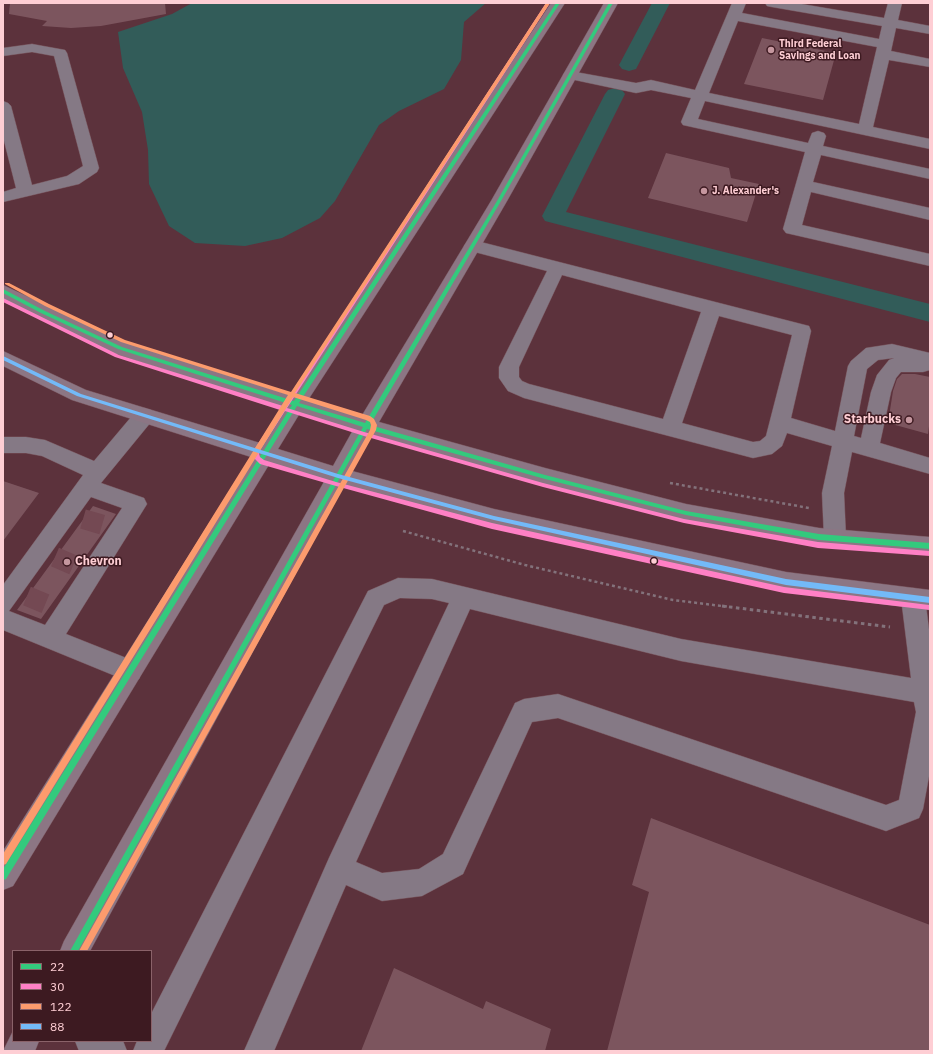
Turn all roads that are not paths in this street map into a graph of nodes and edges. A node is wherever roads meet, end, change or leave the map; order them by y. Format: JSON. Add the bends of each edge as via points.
{"nodes":[{"id":1,"x":558,"y":3,"type":"edge"},
{"id":2,"x":611,"y":3,"type":"edge"},
{"id":3,"x":772,"y":3,"type":"edge"},
{"id":4,"x":895,"y":3,"type":"edge"},
{"id":5,"x":736,"y":10,"type":"edge"},
{"id":6,"x":890,"y":23,"type":"junction"},
{"id":7,"x":930,"y":30,"type":"edge"},
{"id":8,"x":884,"y":49,"type":"junction"},
{"id":9,"x":3,"y":52,"type":"edge"},
{"id":10,"x":930,"y":63,"type":"edge"},
{"id":11,"x":574,"y":69,"type":"junction"},
{"id":12,"x":700,"y":95,"type":"junction"},
{"id":13,"x":3,"y":106,"type":"edge"},
{"id":14,"x":822,"y":121,"type":"junction"},
{"id":15,"x":865,"y":130,"type":"junction"},
{"id":16,"x":930,"y":144,"type":"edge"},
{"id":17,"x":815,"y":149,"type":"junction"},
{"id":18,"x":930,"y":174,"type":"edge"},
{"id":19,"x":804,"y":185,"type":"junction"},
{"id":20,"x":25,"y":191,"type":"junction"},
{"id":21,"x":3,"y":197,"type":"edge"},
{"id":22,"x":930,"y":214,"type":"edge"},
{"id":23,"x":473,"y":246,"type":"junction"},
{"id":24,"x":930,"y":260,"type":"edge"},
{"id":25,"x":557,"y":268,"type":"junction"},
{"id":26,"x":3,"y":291,"type":"edge"},
{"id":27,"x":712,"y":308,"type":"junction"},
{"id":28,"x":3,"y":358,"type":"edge"},
{"id":29,"x":930,"y":360,"type":"edge"},
{"id":30,"x":930,"y":365,"type":"edge"},
{"id":31,"x":294,"y":404,"type":"junction"},
{"id":32,"x":144,"y":416,"type":"junction"},
{"id":33,"x":780,"y":423,"type":"junction"},
{"id":34,"x":366,"y":426,"type":"junction"},
{"id":35,"x":670,"y":428,"type":"junction"},
{"id":36,"x":844,"y":441,"type":"junction"},
{"id":37,"x":3,"y":445,"type":"edge"},
{"id":38,"x":869,"y":448,"type":"junction"},
{"id":39,"x":264,"y":454,"type":"junction"},
{"id":40,"x":930,"y":466,"type":"edge"},
{"id":41,"x":338,"y":476,"type":"junction"},
{"id":42,"x":92,"y":480,"type":"junction"},
{"id":43,"x":835,"y":538,"type":"junction"},
{"id":44,"x":930,"y":546,"type":"edge"},
{"id":45,"x":14,"y":596,"type":"edge"},
{"id":46,"x":464,"y":597,"type":"junction"},
{"id":47,"x":922,"y":599,"type":"edge"},
{"id":48,"x":3,"y":619,"type":"edge"},
{"id":49,"x":51,"y":637,"type":"junction"},
{"id":50,"x":130,"y":671,"type":"junction"},
{"id":51,"x":927,"y":692,"type":"edge"},
{"id":52,"x":339,"y":868,"type":"junction"},
{"id":53,"x":3,"y":876,"type":"edge"},
{"id":54,"x":75,"y":950,"type":"edge"},
{"id":55,"x":23,"y":1042,"type":"edge"},
{"id":56,"x":92,"y":1042,"type":"edge"},
{"id":57,"x":18,"y":1051,"type":"edge"},
{"id":58,"x":112,"y":1051,"type":"edge"},
{"id":59,"x":148,"y":1051,"type":"edge"},
{"id":60,"x":259,"y":1051,"type":"edge"}],
"edges":[{"from":1,"to":31,"type":"main road"},
{"from":2,"to":11,"type":"main road"},
{"from":3,"to":6,"type":"lane"},
{"from":4,"to":6,"type":"lane"},
{"from":5,"to":8,"type":"lane"},
{"from":5,"to":12,"type":"lane"},
{"from":6,"to":7,"type":"lane"},
{"from":6,"to":8,"type":"lane"},
{"from":8,"to":10,"type":"lane"},
{"from":8,"to":15,"type":"lane"},
{"from":9,"to":20,"type":"lane","via":[[32,48],[60,53],[90,160],[91,168],[73,180]]},
{"from":11,"to":12,"type":"lane","via":[[636,88],[651,85]]},
{"from":11,"to":23,"type":"main road"},
{"from":12,"to":14,"type":"lane"},
{"from":12,"to":17,"type":"lane","via":[[689,122]]},
{"from":13,"to":20,"type":"lane"},
{"from":14,"to":15,"type":"lane"},
{"from":14,"to":17,"type":"lane"},
{"from":15,"to":16,"type":"lane"},
{"from":17,"to":18,"type":"lane"},
{"from":17,"to":19,"type":"lane"},
{"from":19,"to":22,"type":"lane"},
{"from":19,"to":24,"type":"lane","via":[[792,228]]},
{"from":20,"to":21,"type":"lane"},
{"from":23,"to":25,"type":"lane"},
{"from":23,"to":34,"type":"main road"},
{"from":25,"to":27,"type":"lane"},
{"from":25,"to":35,"type":"lane","via":[[508,367],[509,378],[515,386],[524,390]]},
{"from":26,"to":31,"type":"main road","via":[[120,348]]},
{"from":27,"to":33,"type":"lane","via":[[802,331]]},
{"from":27,"to":35,"type":"lane"},
{"from":28,"to":32,"type":"main road","via":[[79,395]]},
{"from":29,"to":36,"type":"lane","via":[[892,351],[873,353],[858,366]]},
{"from":30,"to":38,"type":"lane","via":[[896,364],[887,375]]},
{"from":31,"to":34,"type":"main road"},
{"from":31,"to":39,"type":"main road"},
{"from":32,"to":39,"type":"main road"},
{"from":32,"to":42,"type":"lane"},
{"from":33,"to":35,"type":"lane","via":[[775,440],[765,448],[753,450]]},
{"from":33,"to":36,"type":"lane"},
{"from":34,"to":41,"type":"main road"},
{"from":34,"to":43,"type":"main road","via":[[686,513]]},
{"from":36,"to":38,"type":"lane"},
{"from":36,"to":43,"type":"lane","via":[[833,493]]},
{"from":37,"to":42,"type":"lane","via":[[45,448]]},
{"from":38,"to":40,"type":"lane"},
{"from":39,"to":41,"type":"main road"},
{"from":39,"to":50,"type":"main road"},
{"from":41,"to":47,"type":"main road","via":[[494,518],[786,582]]},
{"from":41,"to":54,"type":"main road"},
{"from":42,"to":45,"type":"lane","via":[[75,517]]},
{"from":42,"to":49,"type":"lane","via":[[136,504],[113,528],[59,609]]},
{"from":43,"to":44,"type":"main road"},
{"from":46,"to":51,"type":"lane","via":[[681,650]]},
{"from":46,"to":52,"type":"lane"},
{"from":46,"to":59,"type":"lane","via":[[432,589],[398,588],[376,598]]},
{"from":47,"to":51,"type":"lane","via":[[917,630]]},
{"from":48,"to":49,"type":"lane"},
{"from":49,"to":50,"type":"lane"},
{"from":50,"to":53,"type":"main road"},
{"from":51,"to":52,"type":"lane","via":[[928,712],[910,809],[886,818],[558,706],[524,711],[453,864],[422,882],[382,887]]},
{"from":52,"to":60,"type":"lane"},
{"from":55,"to":57,"type":"main road"},
{"from":56,"to":58,"type":"lane"}]}
